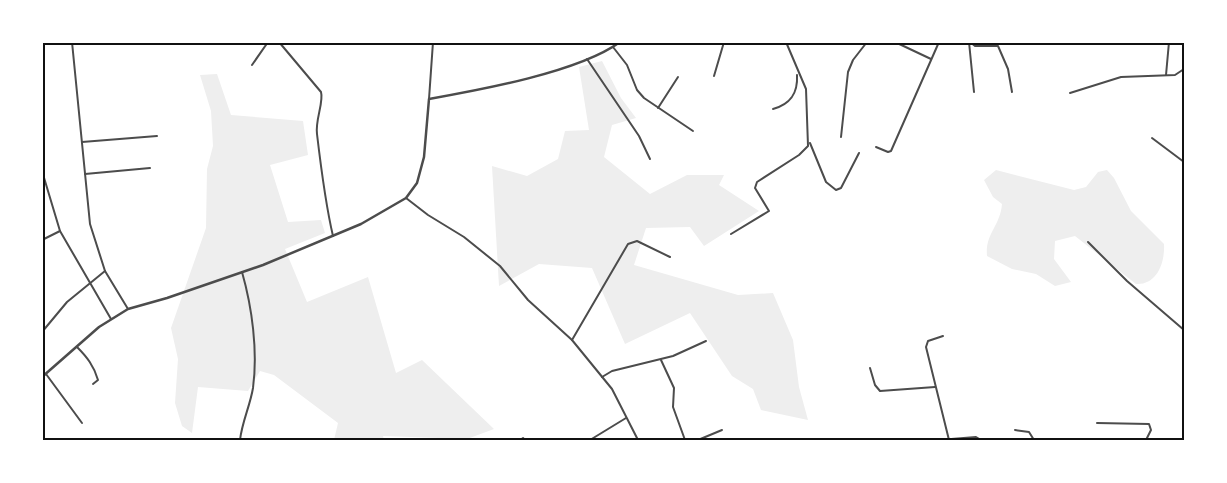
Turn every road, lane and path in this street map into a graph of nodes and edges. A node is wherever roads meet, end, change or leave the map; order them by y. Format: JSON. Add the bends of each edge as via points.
{"nodes":[{"id":1,"x":72,"y":42,"type":"edge"},
{"id":2,"x":268,"y":42,"type":"edge"},
{"id":3,"x":279,"y":42,"type":"edge"},
{"id":4,"x":433,"y":42,"type":"edge"},
{"id":5,"x":620,"y":42,"type":"edge"},
{"id":6,"x":724,"y":42,"type":"edge"},
{"id":7,"x":786,"y":42,"type":"edge"},
{"id":8,"x":867,"y":42,"type":"edge"},
{"id":9,"x":894,"y":42,"type":"edge"},
{"id":10,"x":939,"y":42,"type":"edge"},
{"id":11,"x":969,"y":42,"type":"edge"},
{"id":12,"x":1169,"y":42,"type":"edge"},
{"id":13,"x":613,"y":47,"type":"junction"},
{"id":14,"x":586,"y":59,"type":"junction"},
{"id":15,"x":931,"y":59,"type":"junction"},
{"id":16,"x":252,"y":65,"type":"dead end"},
{"id":17,"x":1184,"y":69,"type":"edge"},
{"id":18,"x":798,"y":72,"type":"junction"},
{"id":19,"x":1166,"y":75,"type":"junction"},
{"id":20,"x":714,"y":76,"type":"dead end"},
{"id":21,"x":678,"y":77,"type":"dead end"},
{"id":22,"x":974,"y":92,"type":"dead end"},
{"id":23,"x":1012,"y":92,"type":"dead end"},
{"id":24,"x":1070,"y":93,"type":"dead end"},
{"id":25,"x":429,"y":99,"type":"junction"},
{"id":26,"x":658,"y":108,"type":"junction"},
{"id":27,"x":773,"y":109,"type":"dead end"},
{"id":28,"x":693,"y":131,"type":"dead end"},
{"id":29,"x":157,"y":136,"type":"dead end"},
{"id":30,"x":841,"y":137,"type":"dead end"},
{"id":31,"x":1152,"y":138,"type":"dead end"},
{"id":32,"x":809,"y":140,"type":"junction"},
{"id":33,"x":82,"y":142,"type":"junction"},
{"id":34,"x":876,"y":147,"type":"dead end"},
{"id":35,"x":858,"y":153,"type":"dead end"},
{"id":36,"x":650,"y":159,"type":"dead end"},
{"id":37,"x":1184,"y":162,"type":"edge"},
{"id":38,"x":150,"y":168,"type":"dead end"},
{"id":39,"x":42,"y":172,"type":"edge"},
{"id":40,"x":85,"y":174,"type":"junction"},
{"id":41,"x":406,"y":198,"type":"junction"},
{"id":42,"x":60,"y":231,"type":"junction"},
{"id":43,"x":731,"y":234,"type":"dead end"},
{"id":44,"x":333,"y":236,"type":"junction"},
{"id":45,"x":42,"y":240,"type":"edge"},
{"id":46,"x":1088,"y":242,"type":"dead end"},
{"id":47,"x":670,"y":257,"type":"dead end"},
{"id":48,"x":105,"y":271,"type":"junction"},
{"id":49,"x":242,"y":272,"type":"junction"},
{"id":50,"x":90,"y":283,"type":"junction"},
{"id":51,"x":128,"y":309,"type":"junction"},
{"id":52,"x":111,"y":319,"type":"junction"},
{"id":53,"x":1184,"y":330,"type":"edge"},
{"id":54,"x":42,"y":332,"type":"edge"},
{"id":55,"x":943,"y":336,"type":"dead end"},
{"id":56,"x":572,"y":340,"type":"junction"},
{"id":57,"x":706,"y":341,"type":"dead end"},
{"id":58,"x":77,"y":347,"type":"junction"},
{"id":59,"x":660,"y":359,"type":"junction"},
{"id":60,"x":870,"y":368,"type":"dead end"},
{"id":61,"x":46,"y":374,"type":"junction"},
{"id":62,"x":42,"y":377,"type":"edge"},
{"id":63,"x":602,"y":377,"type":"junction"},
{"id":64,"x":93,"y":384,"type":"dead end"},
{"id":65,"x":935,"y":387,"type":"junction"},
{"id":66,"x":626,"y":418,"type":"junction"},
{"id":67,"x":82,"y":422,"type":"dead end"},
{"id":68,"x":1097,"y":422,"type":"dead end"},
{"id":69,"x":722,"y":430,"type":"dead end"},
{"id":70,"x":1015,"y":430,"type":"dead end"},
{"id":71,"x":240,"y":440,"type":"edge"},
{"id":72,"x":520,"y":440,"type":"edge"},
{"id":73,"x":525,"y":440,"type":"edge"},
{"id":74,"x":590,"y":440,"type":"edge"},
{"id":75,"x":638,"y":440,"type":"edge"},
{"id":76,"x":685,"y":440,"type":"edge"},
{"id":77,"x":698,"y":440,"type":"edge"},
{"id":78,"x":939,"y":440,"type":"edge"},
{"id":79,"x":950,"y":440,"type":"edge"},
{"id":80,"x":981,"y":440,"type":"edge"},
{"id":81,"x":1034,"y":440,"type":"edge"},
{"id":82,"x":1146,"y":440,"type":"edge"}],
"edges":[{"from":1,"to":33,"type":"street"},
{"from":2,"to":16,"type":"street"},
{"from":3,"to":44,"type":"street","via":[[322,96],[317,112],[317,134]]},
{"from":4,"to":25,"type":"street"},
{"from":5,"to":13,"type":"street"},
{"from":6,"to":20,"type":"street"},
{"from":7,"to":18,"type":"street"},
{"from":8,"to":30,"type":"street","via":[[852,60],[848,72]]},
{"from":9,"to":15,"type":"street"},
{"from":10,"to":15,"type":"street"},
{"from":11,"to":22,"type":"street"},
{"from":11,"to":23,"type":"street","via":[[975,46],[998,46],[1008,69]]},
{"from":12,"to":19,"type":"street"},
{"from":13,"to":14,"type":"street"},
{"from":13,"to":26,"type":"street","via":[[627,65],[637,90]]},
{"from":14,"to":25,"type":"street","via":[[516,81]]},
{"from":14,"to":36,"type":"street","via":[[639,136]]},
{"from":15,"to":34,"type":"street","via":[[891,150],[888,152]]},
{"from":17,"to":19,"type":"street","via":[[1180,74]]},
{"from":18,"to":27,"type":"street","via":[[794,96]]},
{"from":18,"to":32,"type":"street","via":[[806,89]]},
{"from":19,"to":24,"type":"street","via":[[1120,77]]},
{"from":21,"to":26,"type":"street"},
{"from":25,"to":41,"type":"street","via":[[424,157],[417,183]]},
{"from":26,"to":28,"type":"street"},
{"from":29,"to":33,"type":"street"},
{"from":31,"to":37,"type":"street"},
{"from":32,"to":35,"type":"street","via":[[826,182],[836,190],[841,188]]},
{"from":32,"to":43,"type":"street","via":[[806,150],[757,182],[755,188],[768,213]]},
{"from":33,"to":40,"type":"street"},
{"from":38,"to":40,"type":"street"},
{"from":39,"to":42,"type":"street"},
{"from":40,"to":48,"type":"street","via":[[90,224]]},
{"from":41,"to":44,"type":"street","via":[[384,213]]},
{"from":41,"to":56,"type":"street","via":[[500,266],[528,300]]},
{"from":42,"to":45,"type":"street"},
{"from":42,"to":50,"type":"street"},
{"from":44,"to":49,"type":"street"},
{"from":46,"to":53,"type":"street"},
{"from":47,"to":56,"type":"street","via":[[636,241],[628,244]]},
{"from":48,"to":50,"type":"street"},
{"from":48,"to":51,"type":"street"},
{"from":49,"to":51,"type":"street"},
{"from":49,"to":71,"type":"street","via":[[251,322],[254,367],[253,387]]},
{"from":50,"to":52,"type":"street"},
{"from":50,"to":54,"type":"street","via":[[67,302]]},
{"from":51,"to":52,"type":"street"},
{"from":52,"to":58,"type":"street"},
{"from":55,"to":65,"type":"street","via":[[926,343]]},
{"from":56,"to":63,"type":"street"},
{"from":57,"to":59,"type":"street"},
{"from":58,"to":61,"type":"street"},
{"from":58,"to":64,"type":"street","via":[[96,371],[98,380]]},
{"from":59,"to":63,"type":"street","via":[[612,371]]},
{"from":59,"to":76,"type":"street","via":[[674,388],[673,407]]},
{"from":60,"to":65,"type":"street","via":[[874,385],[880,391]]},
{"from":61,"to":62,"type":"street"},
{"from":61,"to":67,"type":"street"},
{"from":63,"to":66,"type":"street","via":[[619,400]]},
{"from":65,"to":79,"type":"street"},
{"from":66,"to":74,"type":"street"},
{"from":66,"to":75,"type":"street"},
{"from":68,"to":82,"type":"street","via":[[1149,424],[1151,430]]},
{"from":69,"to":77,"type":"street"},
{"from":70,"to":81,"type":"street","via":[[1029,432]]},
{"from":72,"to":73,"type":"street"},
{"from":78,"to":79,"type":"street"},
{"from":79,"to":80,"type":"street","via":[[976,437]]}]}
